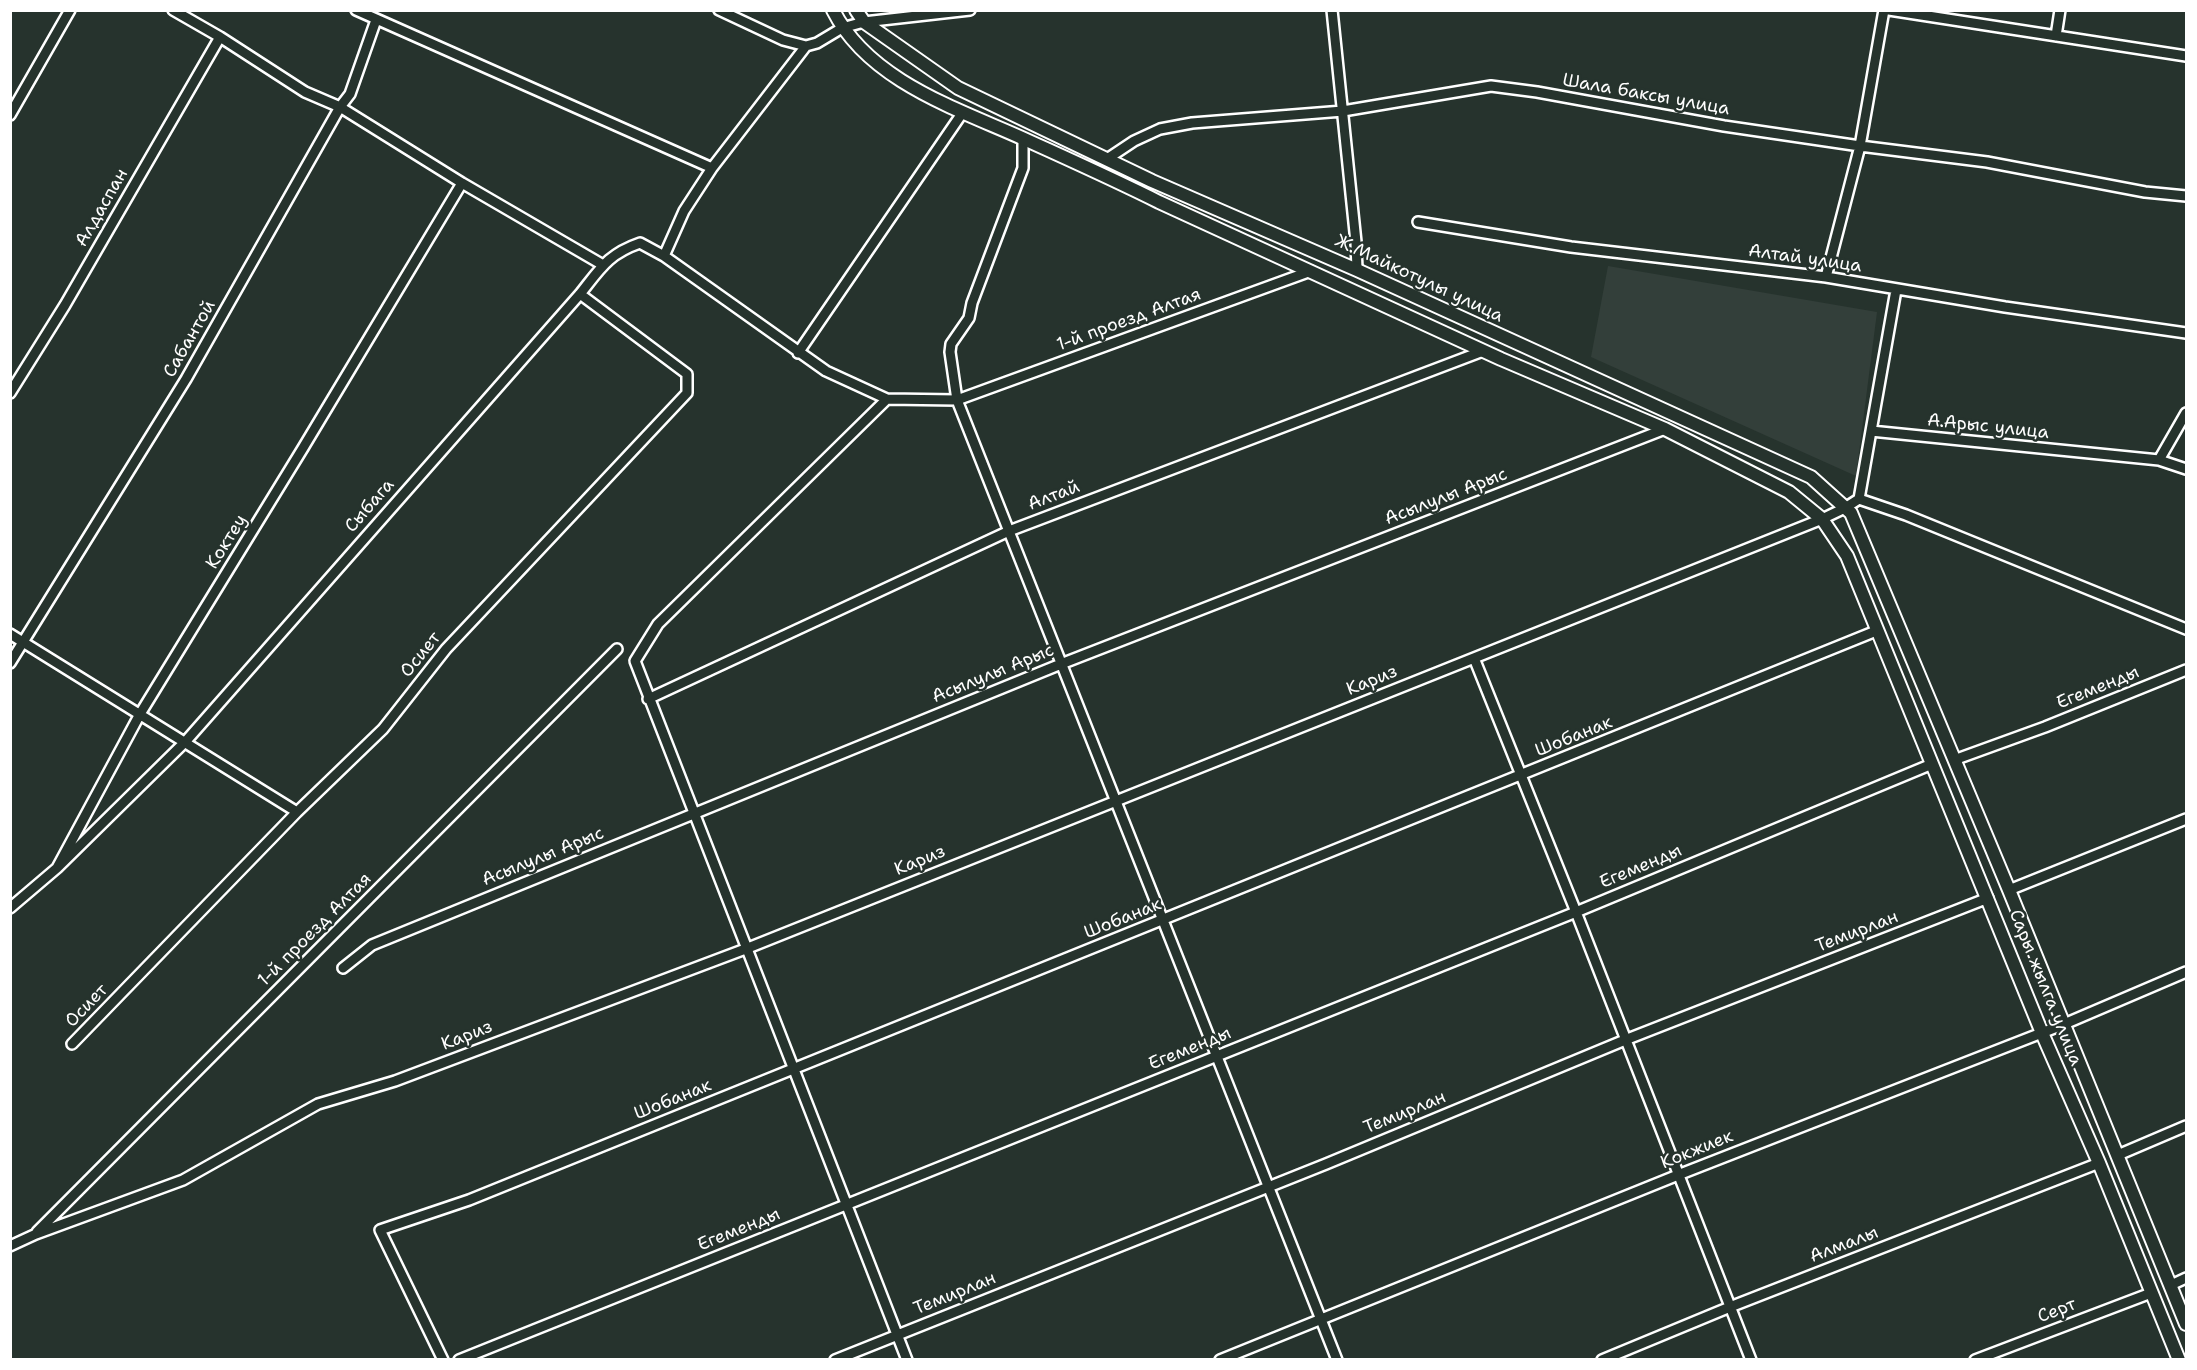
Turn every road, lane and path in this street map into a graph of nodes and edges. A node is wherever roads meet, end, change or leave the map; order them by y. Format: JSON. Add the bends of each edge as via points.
{"nodes":[{"id":1,"x":70,"y":10,"type":"edge"},
{"id":2,"x":173,"y":10,"type":"edge"},
{"id":3,"x":356,"y":10,"type":"edge"},
{"id":4,"x":719,"y":10,"type":"edge"},
{"id":5,"x":833,"y":10,"type":"edge"},
{"id":6,"x":856,"y":10,"type":"edge"},
{"id":7,"x":970,"y":10,"type":"edge"},
{"id":8,"x":1332,"y":10,"type":"edge"},
{"id":9,"x":1884,"y":10,"type":"edge"},
{"id":10,"x":1889,"y":10,"type":"edge"},
{"id":11,"x":2060,"y":10,"type":"edge"},
{"id":12,"x":376,"y":20,"type":"junction"},
{"id":13,"x":864,"y":22,"type":"junction"},
{"id":14,"x":842,"y":28,"type":"junction"},
{"id":15,"x":2056,"y":36,"type":"junction"},
{"id":16,"x":220,"y":38,"type":"junction"},
{"id":17,"x":806,"y":46,"type":"junction"},
{"id":18,"x":2187,"y":56,"type":"edge"},
{"id":19,"x":340,"y":107,"type":"junction"},
{"id":20,"x":1343,"y":111,"type":"junction"},
{"id":21,"x":963,"y":112,"type":"junction"},
{"id":22,"x":10,"y":115,"type":"edge"},
{"id":23,"x":1023,"y":138,"type":"junction"},
{"id":24,"x":1860,"y":146,"type":"junction"},
{"id":25,"x":1107,"y":159,"type":"junction"},
{"id":26,"x":712,"y":168,"type":"junction"},
{"id":27,"x":462,"y":183,"type":"junction"},
{"id":28,"x":2187,"y":196,"type":"edge"},
{"id":29,"x":1239,"y":219,"type":"junction"},
{"id":30,"x":1418,"y":222,"type":"dead end"},
{"id":31,"x":1232,"y":235,"type":"junction"},
{"id":32,"x":664,"y":256,"type":"junction"},
{"id":33,"x":603,"y":265,"type":"junction"},
{"id":34,"x":1356,"y":270,"type":"junction"},
{"id":35,"x":1311,"y":271,"type":"junction"},
{"id":36,"x":1826,"y":277,"type":"junction"},
{"id":37,"x":1896,"y":290,"type":"junction"},
{"id":38,"x":580,"y":294,"type":"junction"},
{"id":39,"x":2187,"y":333,"type":"edge"},
{"id":40,"x":1483,"y":351,"type":"junction"},
{"id":41,"x":798,"y":352,"type":"junction"},
{"id":42,"x":10,"y":393,"type":"edge"},
{"id":43,"x":887,"y":399,"type":"junction"},
{"id":44,"x":957,"y":400,"type":"junction"},
{"id":45,"x":2187,"y":413,"type":"edge"},
{"id":46,"x":1665,"y":429,"type":"junction"},
{"id":47,"x":1871,"y":431,"type":"junction"},
{"id":48,"x":2159,"y":460,"type":"junction"},
{"id":49,"x":2187,"y":469,"type":"edge"},
{"id":50,"x":1859,"y":499,"type":"junction"},
{"id":51,"x":1845,"y":508,"type":"junction"},
{"id":52,"x":1822,"y":519,"type":"junction"},
{"id":53,"x":1009,"y":531,"type":"junction"},
{"id":54,"x":1898,"y":624,"type":"joint"},
{"id":55,"x":2187,"y":629,"type":"edge"},
{"id":56,"x":1876,"y":631,"type":"junction"},
{"id":57,"x":10,"y":634,"type":"edge"},
{"id":58,"x":24,"y":642,"type":"junction"},
{"id":59,"x":617,"y":649,"type":"dead end"},
{"id":60,"x":1474,"y":658,"type":"junction"},
{"id":61,"x":10,"y":663,"type":"edge"},
{"id":62,"x":1061,"y":664,"type":"junction"},
{"id":63,"x":2187,"y":670,"type":"edge"},
{"id":64,"x":648,"y":699,"type":"junction"},
{"id":65,"x":140,"y":714,"type":"junction"},
{"id":66,"x":186,"y":741,"type":"junction"},
{"id":67,"x":1954,"y":760,"type":"junction"},
{"id":68,"x":1932,"y":764,"type":"junction"},
{"id":69,"x":1521,"y":776,"type":"junction"},
{"id":70,"x":1115,"y":801,"type":"junction"},
{"id":71,"x":297,"y":812,"type":"junction"},
{"id":72,"x":694,"y":814,"type":"junction"},
{"id":73,"x":2187,"y":819,"type":"edge"},
{"id":74,"x":57,"y":868,"type":"junction"},
{"id":75,"x":2009,"y":890,"type":"junction"},
{"id":76,"x":1988,"y":898,"type":"junction"},
{"id":77,"x":10,"y":908,"type":"edge"},
{"id":78,"x":1576,"y":912,"type":"junction"},
{"id":79,"x":1162,"y":921,"type":"junction"},
{"id":80,"x":748,"y":948,"type":"junction"},
{"id":81,"x":343,"y":968,"type":"dead end"},
{"id":82,"x":2187,"y":972,"type":"edge"},
{"id":83,"x":2062,"y":1025,"type":"junction"},
{"id":84,"x":2042,"y":1033,"type":"junction"},
{"id":85,"x":1625,"y":1040,"type":"junction"},
{"id":86,"x":72,"y":1044,"type":"dead end"},
{"id":87,"x":1216,"y":1057,"type":"junction"},
{"id":88,"x":795,"y":1069,"type":"junction"},
{"id":89,"x":2187,"y":1126,"type":"edge"},
{"id":90,"x":2118,"y":1155,"type":"junction"},
{"id":91,"x":2099,"y":1162,"type":"junction"},
{"id":92,"x":1678,"y":1175,"type":"junction"},
{"id":93,"x":1268,"y":1187,"type":"junction"},
{"id":94,"x":847,"y":1204,"type":"junction"},
{"id":95,"x":36,"y":1234,"type":"junction"},
{"id":96,"x":10,"y":1246,"type":"edge"},
{"id":97,"x":2187,"y":1278,"type":"edge"},
{"id":98,"x":2171,"y":1285,"type":"junction"},
{"id":99,"x":2151,"y":1293,"type":"junction"},
{"id":100,"x":1730,"y":1306,"type":"junction"},
{"id":101,"x":1320,"y":1319,"type":"junction"},
{"id":102,"x":2187,"y":1324,"type":"edge"},
{"id":103,"x":897,"y":1335,"type":"junction"},
{"id":104,"x":443,"y":1359,"type":"edge"},
{"id":105,"x":459,"y":1359,"type":"edge"},
{"id":106,"x":836,"y":1359,"type":"edge"},
{"id":107,"x":907,"y":1359,"type":"edge"},
{"id":108,"x":1220,"y":1359,"type":"edge"},
{"id":109,"x":1336,"y":1359,"type":"edge"},
{"id":110,"x":1602,"y":1359,"type":"edge"},
{"id":111,"x":1751,"y":1359,"type":"edge"},
{"id":112,"x":1975,"y":1359,"type":"edge"},
{"id":113,"x":2179,"y":1359,"type":"edge"}],
"edges":[{"from":1,"to":22,"type":"street"},
{"from":2,"to":16,"type":"street"},
{"from":3,"to":12,"type":"street"},
{"from":4,"to":17,"type":"street","via":[[783,40]]},
{"from":5,"to":14,"type":"street"},
{"from":6,"to":13,"type":"street"},
{"from":7,"to":13,"type":"street"},
{"from":8,"to":20,"type":"street"},
{"from":9,"to":24,"type":"street"},
{"from":10,"to":15,"type":"street"},
{"from":11,"to":15,"type":"street"},
{"from":12,"to":19,"type":"street","name":"Сабантой","via":[[351,94]]},
{"from":12,"to":26,"type":"street"},
{"from":13,"to":14,"type":"street"},
{"from":13,"to":25,"type":"street","name":"Ж.Майкотулы улица","via":[[958,88]]},
{"from":14,"to":17,"type":"street"},
{"from":14,"to":21,"type":"street","via":[[890,74]]},
{"from":15,"to":18,"type":"street"},
{"from":16,"to":19,"type":"street","via":[[305,92]]},
{"from":16,"to":42,"type":"street","name":"Алдаспан"},
{"from":17,"to":26,"type":"street"},
{"from":19,"to":27,"type":"street"},
{"from":19,"to":58,"type":"street","name":"Сабантой","via":[[186,379]]},
{"from":20,"to":24,"type":"street","name":"Шала баксы улица","via":[[1491,86]]},
{"from":20,"to":25,"type":"street","name":"Шала баксы улица","via":[[1192,123],[1151,133]]},
{"from":20,"to":34,"type":"street"},
{"from":21,"to":23,"type":"street"},
{"from":21,"to":41,"type":"street"},
{"from":23,"to":31,"type":"street"},
{"from":23,"to":44,"type":"street","via":[[1023,168],[969,318],[951,344]]},
{"from":24,"to":28,"type":"street","name":"Шала баксы улица","via":[[1987,162],[2145,192]]},
{"from":24,"to":36,"type":"street"},
{"from":25,"to":29,"type":"street","name":"Ж.Майкотулы улица"},
{"from":26,"to":32,"type":"street","via":[[684,211]]},
{"from":27,"to":33,"type":"street"},
{"from":27,"to":65,"type":"street","name":"Коктеу"},
{"from":29,"to":31,"type":"street"},
{"from":29,"to":34,"type":"street","name":"Ж.Майкотулы улица"},
{"from":30,"to":36,"type":"street","name":"Алтай улица","via":[[1571,247]]},
{"from":31,"to":35,"type":"street"},
{"from":32,"to":33,"type":"street","name":"Сыбага","via":[[640,243],[621,250]]},
{"from":32,"to":41,"type":"street"},
{"from":33,"to":38,"type":"street","name":"Сыбага"},
{"from":34,"to":51,"type":"street","name":"Ж.Майкотулы улица","via":[[1811,477]]},
{"from":35,"to":40,"type":"street"},
{"from":35,"to":44,"type":"street","name":"1-й проезд Алтая"},
{"from":36,"to":37,"type":"street","name":"Алтай улица"},
{"from":37,"to":39,"type":"street","name":"Алтай улица"},
{"from":37,"to":47,"type":"street"},
{"from":38,"to":66,"type":"street","name":"Сыбага"},
{"from":38,"to":71,"type":"street","name":"Осиет","via":[[687,374],[687,393],[446,649],[383,729]]},
{"from":40,"to":46,"type":"street"},
{"from":40,"to":53,"type":"street","name":"Алтай"},
{"from":41,"to":43,"type":"street","via":[[826,371]]},
{"from":43,"to":44,"type":"street"},
{"from":43,"to":64,"type":"street","via":[[658,624],[635,661]]},
{"from":44,"to":53,"type":"street"},
{"from":45,"to":48,"type":"street"},
{"from":46,"to":52,"type":"street","via":[[1790,492]]},
{"from":46,"to":62,"type":"street","name":"Асылулы Арыс"},
{"from":47,"to":48,"type":"street","name":"А.Арыс улица"},
{"from":47,"to":50,"type":"street"},
{"from":48,"to":49,"type":"street","name":"А.Арыс улица"},
{"from":50,"to":51,"type":"street"},
{"from":50,"to":55,"type":"street"},
{"from":51,"to":52,"type":"street","name":"Кариз"},
{"from":51,"to":54,"type":"street","name":"Ж.Майкотулы улица","via":[[1851,513]]},
{"from":52,"to":56,"type":"street","via":[[1847,556]]},
{"from":52,"to":60,"type":"street","name":"Кариз"},
{"from":53,"to":62,"type":"street"},
{"from":53,"to":64,"type":"street","name":"Алтай"},
{"from":54,"to":67,"type":"street","name":"Сары жылга улица"},
{"from":56,"to":68,"type":"street","name":"Сары жылга улица"},
{"from":56,"to":69,"type":"street","name":"Шобанак"},
{"from":57,"to":58,"type":"street"},
{"from":58,"to":61,"type":"street","name":"Сабантой"},
{"from":58,"to":65,"type":"street"},
{"from":59,"to":95,"type":"street","name":"1-й проезд Алтая"},
{"from":60,"to":69,"type":"street"},
{"from":60,"to":70,"type":"street","name":"Кариз"},
{"from":62,"to":70,"type":"street"},
{"from":62,"to":72,"type":"street","name":"Асылулы Арыс"},
{"from":63,"to":67,"type":"street","name":"Егеменды"},
{"from":64,"to":72,"type":"street"},
{"from":65,"to":66,"type":"street"},
{"from":65,"to":74,"type":"street","name":"Коктеу"},
{"from":66,"to":71,"type":"street"},
{"from":66,"to":74,"type":"street","name":"Сыбага"},
{"from":67,"to":75,"type":"street","name":"Сары жылга улица"},
{"from":68,"to":76,"type":"street","name":"Сары жылга улица"},
{"from":68,"to":78,"type":"street","name":"Егеменды"},
{"from":69,"to":78,"type":"street"},
{"from":69,"to":79,"type":"street","name":"Шобанак"},
{"from":70,"to":79,"type":"street"},
{"from":70,"to":80,"type":"street","name":"Кариз"},
{"from":71,"to":86,"type":"street","name":"Осиет"},
{"from":72,"to":80,"type":"street"},
{"from":72,"to":81,"type":"street","name":"Асылулы Арыс","via":[[372,945]]},
{"from":73,"to":75,"type":"street"},
{"from":74,"to":77,"type":"street","name":"Коктеу"},
{"from":75,"to":83,"type":"street","name":"Сары жылга улица"},
{"from":76,"to":84,"type":"street","name":"Сары жылга улица"},
{"from":76,"to":85,"type":"street","name":"Темирлан"},
{"from":78,"to":85,"type":"street"},
{"from":78,"to":87,"type":"street","name":"Егеменды"},
{"from":79,"to":87,"type":"street"},
{"from":79,"to":88,"type":"street","name":"Шобанак"},
{"from":80,"to":88,"type":"street"},
{"from":80,"to":95,"type":"street","name":"Кариз","via":[[395,1081],[318,1104],[183,1180]]},
{"from":82,"to":83,"type":"street","name":"Кокжиек"},
{"from":83,"to":84,"type":"street","name":"Кокжиек"},
{"from":83,"to":90,"type":"street","name":"Сары жылга улица"},
{"from":84,"to":91,"type":"street","name":"Сары жылга улица"},
{"from":84,"to":92,"type":"street","name":"Кокжиек"},
{"from":85,"to":92,"type":"street"},
{"from":85,"to":93,"type":"street","name":"Темирлан"},
{"from":87,"to":93,"type":"street"},
{"from":87,"to":94,"type":"street","name":"Егеменды"},
{"from":88,"to":94,"type":"street"},
{"from":88,"to":104,"type":"street","name":"Шобанак","via":[[469,1200],[380,1230]]},
{"from":89,"to":90,"type":"street"},
{"from":90,"to":98,"type":"street","name":"Сары жылга улица"},
{"from":91,"to":99,"type":"street","name":"Сары жылга улица"},
{"from":91,"to":100,"type":"street","name":"Алмалы"},
{"from":92,"to":100,"type":"street"},
{"from":92,"to":101,"type":"street","name":"Кокжиек"},
{"from":93,"to":101,"type":"street"},
{"from":93,"to":103,"type":"street","name":"Темирлан"},
{"from":94,"to":103,"type":"street"},
{"from":94,"to":105,"type":"street","name":"Егеменды"},
{"from":95,"to":96,"type":"street","name":"Кариз"},
{"from":97,"to":98,"type":"street"},
{"from":98,"to":102,"type":"street","name":"Сары жылга улица"},
{"from":99,"to":112,"type":"street","name":"Серт"},
{"from":99,"to":113,"type":"street","name":"Сары жылга улица"},
{"from":100,"to":110,"type":"street","name":"Алмалы"},
{"from":100,"to":111,"type":"street"},
{"from":101,"to":108,"type":"street","name":"Кокжиек"},
{"from":101,"to":109,"type":"street"},
{"from":103,"to":106,"type":"street","name":"Темирлан"},
{"from":103,"to":107,"type":"street"}]}
